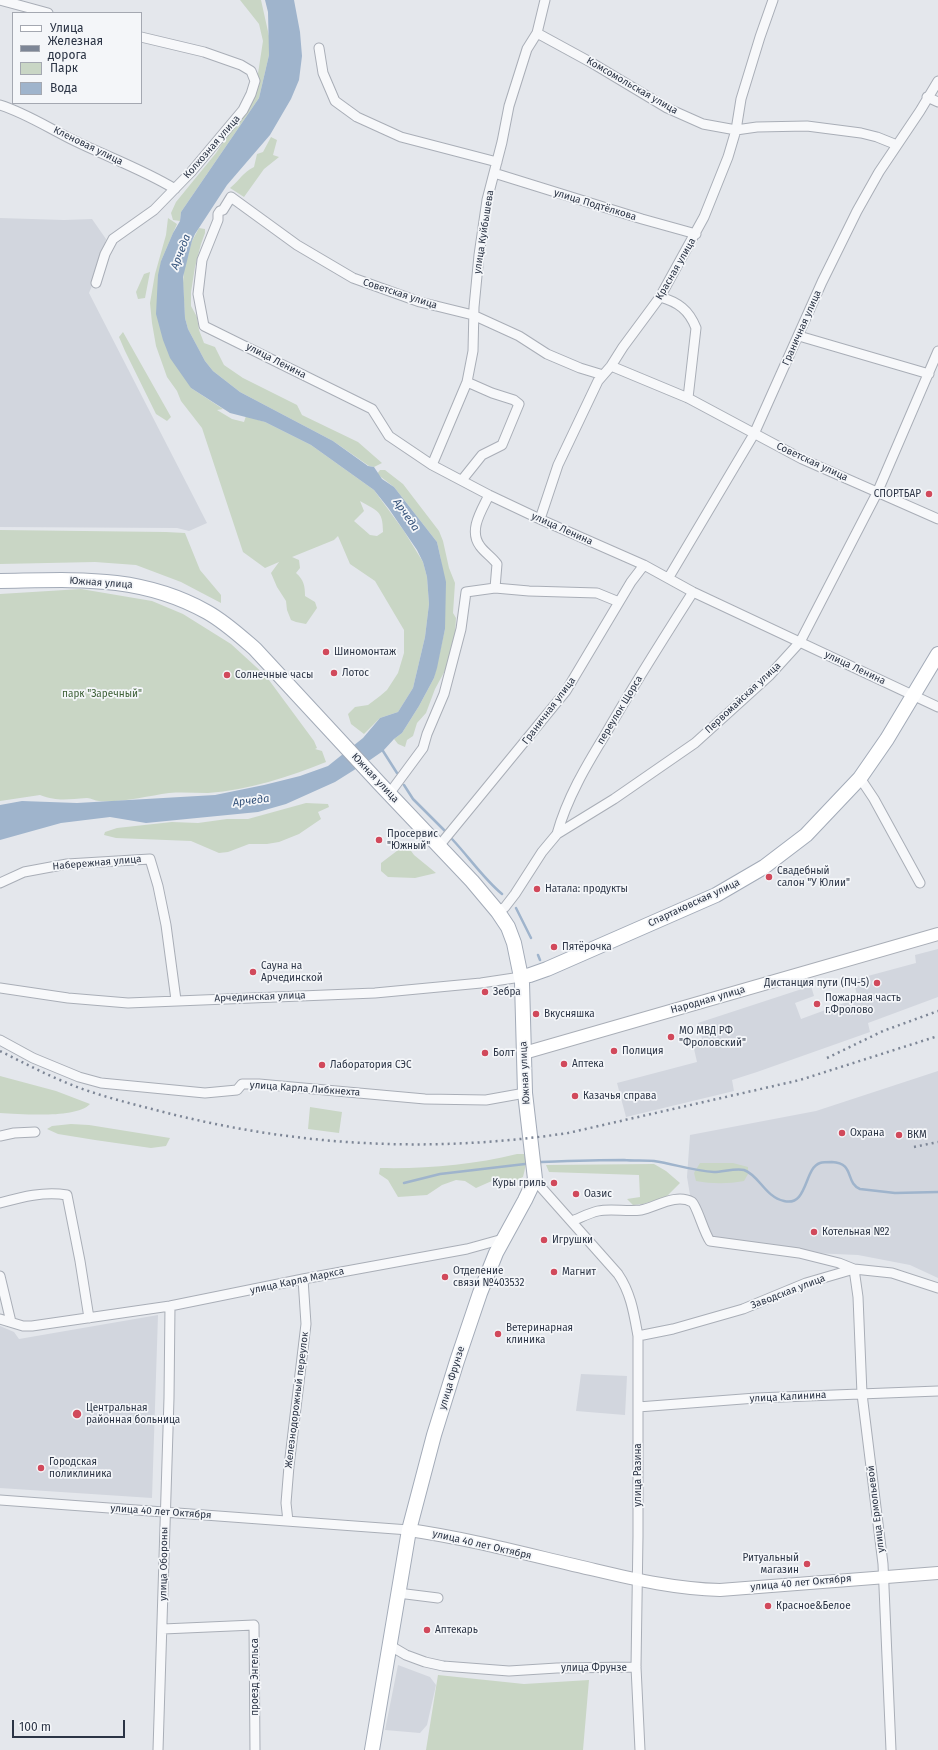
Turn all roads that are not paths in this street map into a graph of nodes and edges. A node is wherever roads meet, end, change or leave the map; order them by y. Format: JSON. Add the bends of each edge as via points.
{"nodes":[{"id":1,"x":0,"y":0,"type":"edge"},
{"id":2,"x":545,"y":0,"type":"edge"},
{"id":3,"x":773,"y":0,"type":"edge"},
{"id":4,"x":44,"y":12,"type":"edge"},
{"id":5,"x":538,"y":33,"type":"junction"},
{"id":6,"x":142,"y":37,"type":"edge"},
{"id":7,"x":319,"y":48,"type":"dead end"},
{"id":8,"x":938,"y":81,"type":"edge"},
{"id":9,"x":927,"y":97,"type":"junction"},
{"id":10,"x":938,"y":102,"type":"edge"},
{"id":11,"x":0,"y":105,"type":"edge"},
{"id":12,"x":736,"y":130,"type":"junction"},
{"id":13,"x":897,"y":145,"type":"junction"},
{"id":14,"x":497,"y":162,"type":"junction"},
{"id":15,"x":494,"y":173,"type":"junction"},
{"id":16,"x":175,"y":189,"type":"junction"},
{"id":17,"x":696,"y":234,"type":"junction"},
{"id":18,"x":96,"y":283,"type":"dead end"},
{"id":19,"x":660,"y":297,"type":"junction"},
{"id":20,"x":473,"y":315,"type":"junction"},
{"id":21,"x":204,"y":326,"type":"joint"},
{"id":22,"x":799,"y":336,"type":"junction"},
{"id":23,"x":938,"y":351,"type":"edge"},
{"id":24,"x":612,"y":366,"type":"junction"},
{"id":25,"x":929,"y":374,"type":"junction"},
{"id":26,"x":603,"y":375,"type":"junction"},
{"id":27,"x":467,"y":382,"type":"junction"},
{"id":28,"x":688,"y":398,"type":"junction"},
{"id":29,"x":754,"y":434,"type":"junction"},
{"id":30,"x":432,"y":465,"type":"junction"},
{"id":31,"x":462,"y":480,"type":"junction"},
{"id":32,"x":877,"y":493,"type":"junction"},
{"id":33,"x":489,"y":495,"type":"junction"},
{"id":34,"x":540,"y":519,"type":"junction"},
{"id":35,"x":938,"y":519,"type":"edge"},
{"id":36,"x":644,"y":564,"type":"junction"},
{"id":37,"x":669,"y":577,"type":"junction"},
{"id":38,"x":0,"y":581,"type":"edge"},
{"id":39,"x":495,"y":588,"type":"junction"},
{"id":40,"x":693,"y":592,"type":"junction"},
{"id":41,"x":620,"y":602,"type":"junction"},
{"id":42,"x":800,"y":642,"type":"junction"},
{"id":43,"x":938,"y":654,"type":"edge"},
{"id":44,"x":914,"y":696,"type":"junction"},
{"id":45,"x":938,"y":707,"type":"edge"},
{"id":46,"x":860,"y":778,"type":"junction"},
{"id":47,"x":384,"y":789,"type":"junction"},
{"id":48,"x":557,"y":834,"type":"junction"},
{"id":49,"x":439,"y":846,"type":"junction"},
{"id":50,"x":0,"y":883,"type":"edge"},
{"id":51,"x":920,"y":883,"type":"dead end"},
{"id":52,"x":498,"y":912,"type":"junction"},
{"id":53,"x":938,"y":934,"type":"edge"},
{"id":54,"x":521,"y":977,"type":"junction"},
{"id":55,"x":0,"y":988,"type":"edge"},
{"id":56,"x":176,"y":1000,"type":"junction"},
{"id":57,"x":0,"y":1040,"type":"edge"},
{"id":58,"x":524,"y":1053,"type":"junction"},
{"id":59,"x":525,"y":1093,"type":"junction"},
{"id":60,"x":35,"y":1132,"type":"dead end"},
{"id":61,"x":0,"y":1136,"type":"edge"},
{"id":62,"x":534,"y":1174,"type":"junction"},
{"id":63,"x":0,"y":1203,"type":"edge"},
{"id":64,"x":572,"y":1221,"type":"junction"},
{"id":65,"x":503,"y":1239,"type":"junction"},
{"id":66,"x":854,"y":1269,"type":"junction"},
{"id":67,"x":0,"y":1276,"type":"edge"},
{"id":68,"x":303,"y":1279,"type":"junction"},
{"id":69,"x":938,"y":1288,"type":"edge"},
{"id":70,"x":170,"y":1306,"type":"junction"},
{"id":71,"x":89,"y":1318,"type":"junction"},
{"id":72,"x":0,"y":1319,"type":"edge"},
{"id":73,"x":11,"y":1322,"type":"junction"},
{"id":74,"x":638,"y":1336,"type":"junction"},
{"id":75,"x":938,"y":1391,"type":"edge"},
{"id":76,"x":862,"y":1394,"type":"junction"},
{"id":77,"x":638,"y":1407,"type":"junction"},
{"id":78,"x":0,"y":1500,"type":"edge"},
{"id":79,"x":166,"y":1512,"type":"junction"},
{"id":80,"x":288,"y":1521,"type":"junction"},
{"id":81,"x":409,"y":1530,"type":"junction"},
{"id":82,"x":938,"y":1573,"type":"edge"},
{"id":83,"x":884,"y":1577,"type":"junction"},
{"id":84,"x":638,"y":1580,"type":"junction"},
{"id":85,"x":398,"y":1593,"type":"junction"},
{"id":86,"x":438,"y":1598,"type":"dead end"},
{"id":87,"x":163,"y":1629,"type":"junction"},
{"id":88,"x":389,"y":1645,"type":"junction"},
{"id":89,"x":636,"y":1667,"type":"junction"},
{"id":90,"x":158,"y":1750,"type":"edge"},
{"id":91,"x":255,"y":1750,"type":"edge"},
{"id":92,"x":372,"y":1750,"type":"edge"},
{"id":93,"x":640,"y":1750,"type":"edge"},
{"id":94,"x":891,"y":1750,"type":"edge"}],
"edges":[{"from":1,"to":4,"type":"street"},
{"from":2,"to":5,"type":"street","name":"улица Куйбышева"},
{"from":3,"to":12,"type":"street","name":"Красная улица","via":[[743,92]]},
{"from":5,"to":12,"type":"street","name":"Комсомольская улица","via":[[667,108],[703,124]]},
{"from":5,"to":14,"type":"street","name":"улица Куйбышева","via":[[527,49],[509,106]]},
{"from":6,"to":16,"type":"street","name":"Колхозная улица","via":[[204,52],[241,65],[251,71],[255,81],[243,110]]},
{"from":7,"to":14,"type":"street","via":[[323,73],[335,101],[357,117],[401,137]]},
{"from":8,"to":9,"type":"street","name":"Граничная улица"},
{"from":9,"to":10,"type":"street"},
{"from":9,"to":13,"type":"street","name":"Граничная улица"},
{"from":11,"to":16,"type":"street","name":"Кленовая улица"},
{"from":12,"to":13,"type":"street","name":"Комсомольская улица","via":[[807,126],[861,133]]},
{"from":12,"to":17,"type":"street","name":"Красная улица","via":[[728,157]]},
{"from":13,"to":22,"type":"street","name":"Граничная улица","via":[[857,211]]},
{"from":14,"to":15,"type":"street","name":"улица Куйбышева"},
{"from":15,"to":17,"type":"street","name":"улица Подтёлкова"},
{"from":15,"to":20,"type":"street","name":"улица Куйбышева","via":[[487,200]]},
{"from":16,"to":18,"type":"street","name":"Колхозная улица","via":[[154,210],[113,240],[105,254]]},
{"from":17,"to":19,"type":"street","name":"Красная улица"},
{"from":19,"to":24,"type":"street","name":"Красная улица"},
{"from":19,"to":28,"type":"street","via":[[672,300],[683,308],[692,317],[696,328]]},
{"from":20,"to":21,"type":"street","name":"Советская улица","via":[[420,302],[353,278],[297,245],[231,197],[218,214],[202,260],[198,294]]},
{"from":20,"to":26,"type":"street","name":"Советская улица","via":[[519,336],[547,354]]},
{"from":20,"to":27,"type":"street","name":"улица Куйбышева","via":[[473,351]]},
{"from":21,"to":30,"type":"street","name":"улица Ленина","via":[[372,409],[389,436]]},
{"from":22,"to":25,"type":"street"},
{"from":22,"to":29,"type":"street","name":"Граничная улица"},
{"from":23,"to":25,"type":"street","name":"Первомайская улица"},
{"from":24,"to":26,"type":"street","name":"Красная улица"},
{"from":24,"to":28,"type":"street","name":"Советская улица"},
{"from":25,"to":32,"type":"street","name":"Первомайская улица"},
{"from":26,"to":34,"type":"street","name":"Красная улица","via":[[591,394],[558,465]]},
{"from":27,"to":30,"type":"street","name":"улица Куйбышева"},
{"from":27,"to":31,"type":"street","via":[[519,404],[502,445],[482,454]]},
{"from":28,"to":29,"type":"street","name":"Советская улица"},
{"from":29,"to":32,"type":"street","name":"Советская улица"},
{"from":29,"to":37,"type":"street","name":"Граничная улица"},
{"from":30,"to":31,"type":"street","name":"улица Ленина"},
{"from":31,"to":33,"type":"street","name":"улица Ленина"},
{"from":32,"to":35,"type":"street","name":"Советская улица"},
{"from":32,"to":42,"type":"street","name":"Первомайская улица"},
{"from":33,"to":34,"type":"street","name":"улица Ленина"},
{"from":33,"to":39,"type":"street","via":[[475,531],[479,545],[497,564]]},
{"from":34,"to":36,"type":"street","name":"улица Ленина"},
{"from":36,"to":37,"type":"street","name":"улица Ленина"},
{"from":36,"to":41,"type":"street","name":"Граничная улица"},
{"from":37,"to":40,"type":"street","name":"улица Ленина"},
{"from":38,"to":47,"type":"main road","name":"Южная улица","via":[[74,580],[118,583],[144,587],[190,603],[224,624],[255,649]]},
{"from":39,"to":41,"type":"street","via":[[596,593]]},
{"from":39,"to":47,"type":"street","via":[[466,592],[461,629],[444,694],[426,734],[423,748]]},
{"from":40,"to":42,"type":"street","name":"улица Ленина"},
{"from":40,"to":48,"type":"street","name":"переулок Щорса","via":[[592,756],[563,812]]},
{"from":41,"to":49,"type":"street","name":"Граничная улица","via":[[566,691]]},
{"from":42,"to":44,"type":"street","name":"улица Ленина"},
{"from":42,"to":48,"type":"street","name":"Первомайская улица","via":[[769,676],[695,743],[614,799]]},
{"from":43,"to":44,"type":"main road","name":"Спартаковская улица"},
{"from":44,"to":45,"type":"street","name":"улица Ленина"},
{"from":44,"to":46,"type":"main road","name":"Спартаковская улица"},
{"from":46,"to":51,"type":"street"},
{"from":46,"to":54,"type":"main road","name":"Спартаковская улица","via":[[806,835],[741,882],[547,969]]},
{"from":47,"to":49,"type":"main road","name":"Южная улица"},
{"from":48,"to":52,"type":"street","name":"Первомайская улица","via":[[542,852],[516,894]]},
{"from":49,"to":52,"type":"main road","name":"Южная улица"},
{"from":50,"to":56,"type":"street","name":"Набережная улица","via":[[24,872],[67,864],[150,859],[166,925]]},
{"from":52,"to":54,"type":"main road","name":"Южная улица","via":[[508,927],[514,943]]},
{"from":53,"to":58,"type":"street","name":"Народная улица"},
{"from":54,"to":56,"type":"street","name":"Арчединская улица","via":[[375,993]]},
{"from":54,"to":58,"type":"main road","name":"Южная улица"},
{"from":55,"to":56,"type":"street","name":"Арчединская улица","via":[[68,998],[128,1003]]},
{"from":57,"to":59,"type":"street","name":"улица Карла Либкнехта","via":[[33,1058],[79,1077],[101,1082],[205,1093],[237,1090],[242,1084],[259,1084],[425,1099],[486,1100]]},
{"from":58,"to":59,"type":"main road","name":"Южная улица"},
{"from":59,"to":62,"type":"main road","name":"Южная улица"},
{"from":60,"to":61,"type":"street"},
{"from":62,"to":64,"type":"street","name":"улица Разина","via":[[539,1185]]},
{"from":62,"to":65,"type":"main road","name":"улица Фрунзе","via":[[531,1189]]},
{"from":63,"to":71,"type":"street","via":[[30,1195],[67,1195]]},
{"from":64,"to":66,"type":"street","via":[[598,1211],[641,1210],[670,1200],[683,1200],[695,1206],[710,1241],[799,1253]]},
{"from":64,"to":74,"type":"street","name":"улица Разина","via":[[626,1286],[631,1298]]},
{"from":65,"to":68,"type":"street","name":"улица Карла Маркса","via":[[467,1249]]},
{"from":65,"to":81,"type":"main road","name":"улица Фрунзе","via":[[480,1293],[457,1361]]},
{"from":66,"to":69,"type":"street","name":"Заводская улица","via":[[892,1272]]},
{"from":66,"to":74,"type":"street","name":"Заводская улица","via":[[806,1283],[743,1309]]},
{"from":66,"to":76,"type":"street","name":"улица Ермольевой","via":[[858,1297]]},
{"from":67,"to":73,"type":"street"},
{"from":68,"to":70,"type":"street","name":"улица Карла Маркса"},
{"from":68,"to":80,"type":"street","name":"Железнодорожный переулок","via":[[306,1324],[289,1466],[286,1503]]},
{"from":70,"to":71,"type":"street","name":"улица Карла Маркса"},
{"from":70,"to":79,"type":"street","name":"улица Обороны"},
{"from":71,"to":73,"type":"street","name":"улица Карла Маркса","via":[[32,1326]]},
{"from":72,"to":73,"type":"street","name":"улица Карла Маркса"},
{"from":74,"to":77,"type":"street","name":"улица Разина"},
{"from":75,"to":76,"type":"street","name":"улица Калинина"},
{"from":76,"to":77,"type":"street","name":"улица Калинина","via":[[756,1398]]},
{"from":76,"to":83,"type":"street","name":"улица Ермольевой"},
{"from":77,"to":84,"type":"street","name":"улица Разина"},
{"from":78,"to":79,"type":"street","name":"улица 40 лет Октября"},
{"from":79,"to":80,"type":"street","name":"улица 40 лет Октября"},
{"from":79,"to":87,"type":"street","name":"улица Обороны"},
{"from":80,"to":81,"type":"street","name":"улица 40 лет Октября"},
{"from":81,"to":84,"type":"street","name":"улица 40 лет Октября","via":[[460,1537]]},
{"from":81,"to":85,"type":"main road","name":"улица Фрунзе"},
{"from":82,"to":83,"type":"street","name":"улица 40 лет Октября"},
{"from":83,"to":84,"type":"street","name":"улица 40 лет Октября","via":[[720,1590],[681,1588]]},
{"from":83,"to":94,"type":"street","name":"улица Ермольевой"},
{"from":84,"to":89,"type":"street","name":"улица Разина"},
{"from":85,"to":86,"type":"street"},
{"from":85,"to":88,"type":"main road","name":"улица Фрунзе"},
{"from":87,"to":90,"type":"street","name":"улица Обороны"},
{"from":87,"to":91,"type":"street","name":"проезд Энгельса","via":[[254,1625]]},
{"from":88,"to":89,"type":"street","name":"улица Фрунзе","via":[[406,1655],[443,1666],[509,1671]]},
{"from":88,"to":92,"type":"main road","name":"улица Фрунзе"},
{"from":89,"to":93,"type":"street","name":"улица Разина"}]}
